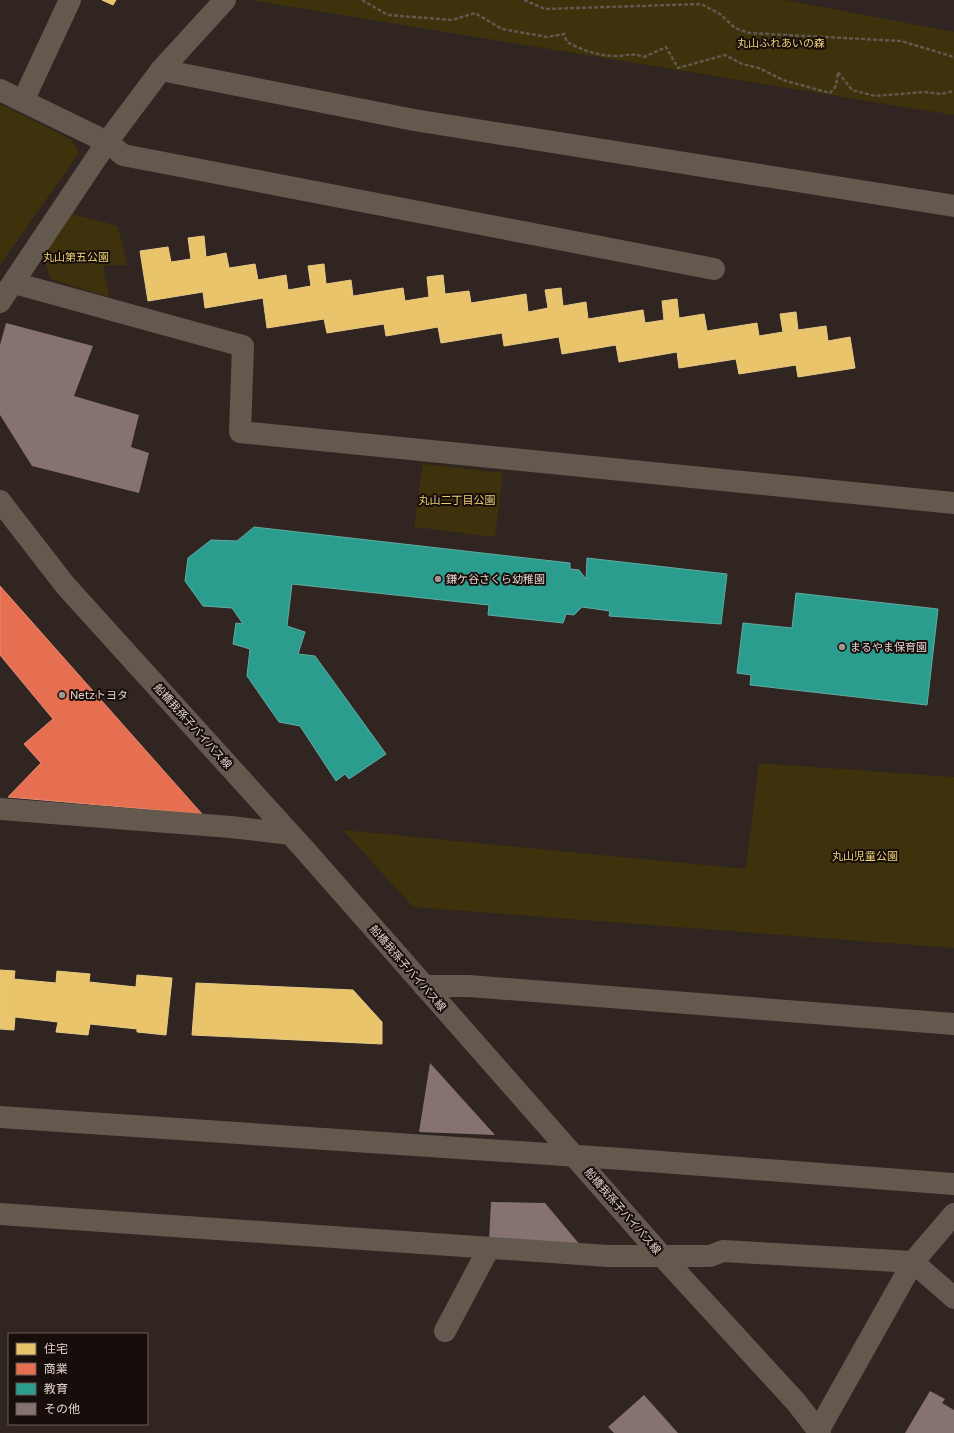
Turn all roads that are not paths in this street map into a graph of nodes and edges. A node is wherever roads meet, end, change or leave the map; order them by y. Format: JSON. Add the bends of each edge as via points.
{"nodes":[{"id":1,"x":70,"y":0,"type":"edge"},
{"id":2,"x":225,"y":0,"type":"edge"},
{"id":3,"x":161,"y":70,"type":"junction"},
{"id":4,"x":0,"y":90,"type":"edge"},
{"id":5,"x":23,"y":101,"type":"junction"},
{"id":6,"x":107,"y":142,"type":"junction"},
{"id":7,"x":954,"y":206,"type":"edge"},
{"id":8,"x":714,"y":269,"type":"dead end"},
{"id":9,"x":14,"y":283,"type":"junction"},
{"id":10,"x":0,"y":302,"type":"edge"},
{"id":11,"x":0,"y":501,"type":"edge"},
{"id":12,"x":954,"y":503,"type":"edge"},
{"id":13,"x":0,"y":808,"type":"edge"},
{"id":14,"x":290,"y":834,"type":"junction"},
{"id":15,"x":424,"y":986,"type":"junction"},
{"id":16,"x":954,"y":1024,"type":"edge"},
{"id":17,"x":0,"y":1117,"type":"edge"},
{"id":18,"x":575,"y":1157,"type":"junction"},
{"id":19,"x":954,"y":1184,"type":"edge"},
{"id":20,"x":0,"y":1214,"type":"edge"},
{"id":21,"x":954,"y":1214,"type":"edge"},
{"id":22,"x":489,"y":1248,"type":"junction"},
{"id":23,"x":662,"y":1256,"type":"junction"},
{"id":24,"x":913,"y":1262,"type":"junction"},
{"id":25,"x":954,"y":1298,"type":"edge"},
{"id":26,"x":445,"y":1331,"type":"dead end"},
{"id":27,"x":818,"y":1432,"type":"edge"}],
"edges":[{"from":1,"to":5,"type":"street"},
{"from":2,"to":3,"type":"street"},
{"from":3,"to":6,"type":"street"},
{"from":3,"to":7,"type":"street","via":[[414,120]]},
{"from":4,"to":5,"type":"street"},
{"from":5,"to":6,"type":"street"},
{"from":6,"to":8,"type":"street","via":[[123,155]]},
{"from":6,"to":9,"type":"street"},
{"from":9,"to":10,"type":"street"},
{"from":9,"to":12,"type":"street","via":[[243,346],[240,432]]},
{"from":11,"to":14,"type":"street","name":"船橋我孫子バイパス線","via":[[65,585]]},
{"from":13,"to":14,"type":"street"},
{"from":14,"to":15,"type":"street","name":"船橋我孫子バイパス線"},
{"from":15,"to":16,"type":"street","via":[[469,986]]},
{"from":15,"to":18,"type":"street","name":"船橋我孫子バイパス線"},
{"from":17,"to":18,"type":"street"},
{"from":18,"to":19,"type":"street"},
{"from":18,"to":23,"type":"street","name":"船橋我孫子バイパス線"},
{"from":20,"to":22,"type":"street"},
{"from":21,"to":24,"type":"street"},
{"from":22,"to":23,"type":"street","via":[[608,1256]]},
{"from":22,"to":26,"type":"street"},
{"from":23,"to":24,"type":"street","via":[[710,1256],[724,1251]]},
{"from":23,"to":27,"type":"street","name":"船橋我孫子バイパス線","via":[[796,1402]]},
{"from":24,"to":25,"type":"street"},
{"from":24,"to":27,"type":"street"}]}
